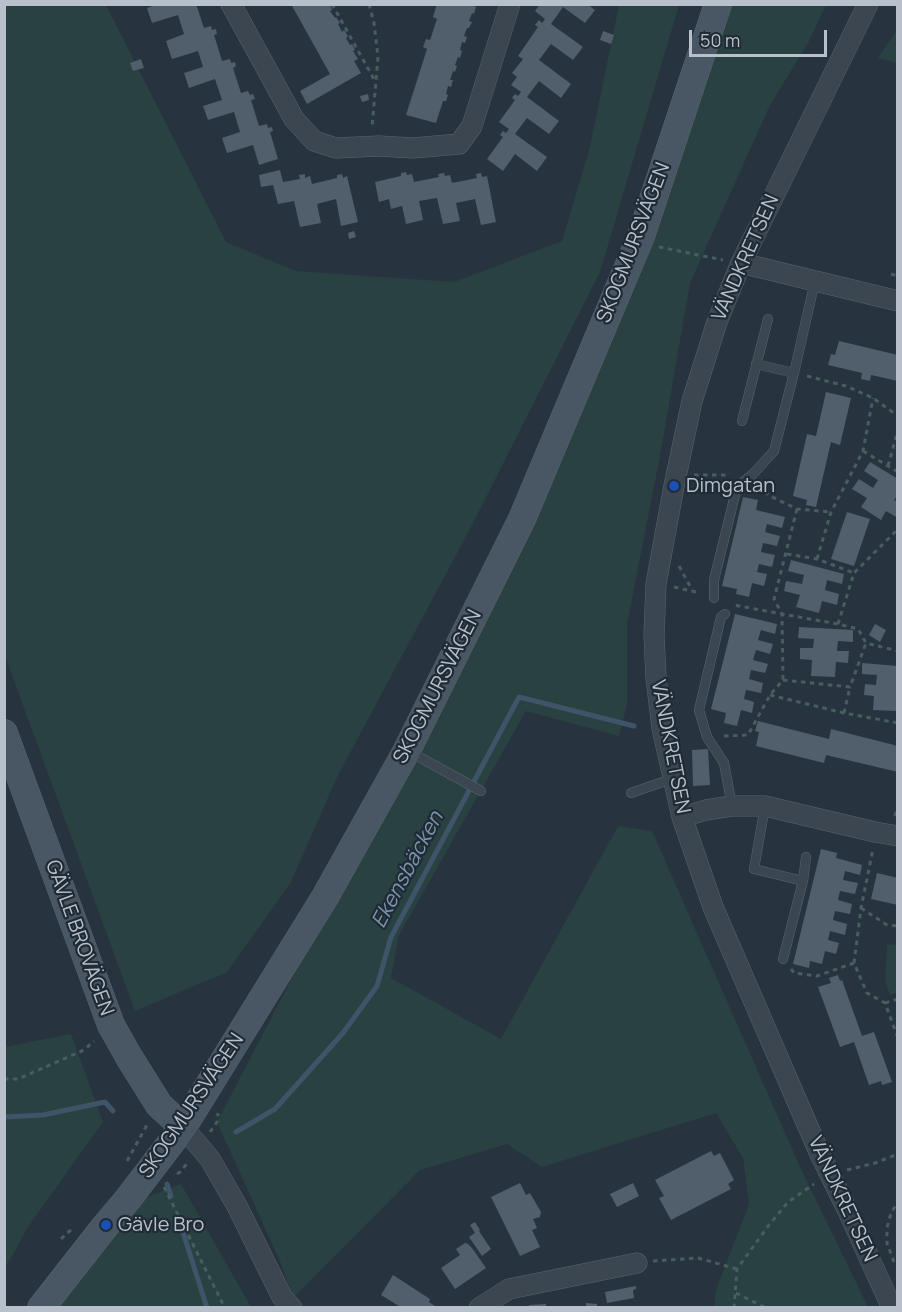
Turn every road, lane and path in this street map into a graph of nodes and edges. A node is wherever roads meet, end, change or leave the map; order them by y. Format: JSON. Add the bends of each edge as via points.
{"nodes":[{"id":1,"x":231,"y":4,"type":"edge"},
{"id":2,"x":332,"y":4,"type":"edge"},
{"id":3,"x":369,"y":4,"type":"edge"},
{"id":4,"x":510,"y":4,"type":"edge"},
{"id":5,"x":718,"y":4,"type":"edge"},
{"id":6,"x":868,"y":4,"type":"edge"},
{"id":7,"x":375,"y":82,"type":"junction"},
{"id":8,"x":371,"y":148,"type":"junction"},
{"id":9,"x":657,"y":247,"type":"dead end"},
{"id":10,"x":741,"y":263,"type":"junction"},
{"id":11,"x":891,"y":274,"type":"dead end"},
{"id":12,"x":897,"y":276,"type":"edge"},
{"id":13,"x":814,"y":281,"type":"junction"},
{"id":14,"x":897,"y":301,"type":"edge"},
{"id":15,"x":768,"y":319,"type":"dead end"},
{"id":16,"x":756,"y":363,"type":"junction"},
{"id":17,"x":794,"y":373,"type":"junction"},
{"id":18,"x":873,"y":398,"type":"junction"},
{"id":19,"x":897,"y":416,"type":"edge"},
{"id":20,"x":742,"y":421,"type":"dead end"},
{"id":21,"x":897,"y":430,"type":"edge"},
{"id":22,"x":862,"y":451,"type":"junction"},
{"id":23,"x":888,"y":466,"type":"junction"},
{"id":24,"x":677,"y":472,"type":"junction"},
{"id":25,"x":897,"y":472,"type":"edge"},
{"id":26,"x":753,"y":474,"type":"junction"},
{"id":27,"x":797,"y":509,"type":"junction"},
{"id":28,"x":831,"y":512,"type":"junction"},
{"id":29,"x":897,"y":529,"type":"edge"},
{"id":30,"x":786,"y":554,"type":"junction"},
{"id":31,"x":817,"y":559,"type":"junction"},
{"id":32,"x":678,"y":561,"type":"dead end"},
{"id":33,"x":854,"y":573,"type":"junction"},
{"id":34,"x":656,"y":584,"type":"junction"},
{"id":35,"x":692,"y":590,"type":"junction"},
{"id":36,"x":714,"y":598,"type":"junction"},
{"id":37,"x":725,"y":614,"type":"dead end"},
{"id":38,"x":782,"y":615,"type":"junction"},
{"id":39,"x":838,"y":624,"type":"junction"},
{"id":40,"x":866,"y":643,"type":"junction"},
{"id":41,"x":897,"y":651,"type":"edge"},
{"id":42,"x":783,"y":680,"type":"junction"},
{"id":43,"x":850,"y":687,"type":"junction"},
{"id":44,"x":770,"y":695,"type":"junction"},
{"id":45,"x":844,"y":713,"type":"junction"},
{"id":46,"x":897,"y":723,"type":"edge"},
{"id":47,"x":4,"y":733,"type":"edge"},
{"id":48,"x":707,"y":736,"type":"junction"},
{"id":49,"x":406,"y":752,"type":"junction"},
{"id":50,"x":674,"y":778,"type":"junction"},
{"id":51,"x":481,"y":790,"type":"dead end"},
{"id":52,"x":631,"y":793,"type":"dead end"},
{"id":53,"x":732,"y":806,"type":"junction"},
{"id":54,"x":765,"y":806,"type":"junction"},
{"id":55,"x":682,"y":817,"type":"junction"},
{"id":56,"x":897,"y":836,"type":"edge"},
{"id":57,"x":806,"y":857,"type":"dead end"},
{"id":58,"x":871,"y":859,"type":"dead end"},
{"id":59,"x":803,"y":881,"type":"junction"},
{"id":60,"x":861,"y":908,"type":"junction"},
{"id":61,"x":897,"y":926,"type":"edge"},
{"id":62,"x":783,"y":959,"type":"joint"},
{"id":63,"x":855,"y":963,"type":"junction"},
{"id":64,"x":897,"y":999,"type":"edge"},
{"id":65,"x":885,"y":1003,"type":"junction"},
{"id":66,"x":111,"y":1025,"type":"junction"},
{"id":67,"x":897,"y":1038,"type":"edge"},
{"id":68,"x":4,"y":1079,"type":"edge"},
{"id":69,"x":159,"y":1105,"type":"junction"},
{"id":70,"x":183,"y":1127,"type":"junction"},
{"id":71,"x":897,"y":1154,"type":"edge"},
{"id":72,"x":127,"y":1161,"type":"dead end"},
{"id":73,"x":847,"y":1170,"type":"dead end"},
{"id":74,"x":162,"y":1182,"type":"dead end"},
{"id":75,"x":819,"y":1182,"type":"dead end"},
{"id":76,"x":897,"y":1202,"type":"edge"},
{"id":77,"x":894,"y":1262,"type":"dead end"},
{"id":78,"x":637,"y":1263,"type":"joint"},
{"id":79,"x":737,"y":1269,"type":"junction"},
{"id":80,"x":736,"y":1293,"type":"junction"},
{"id":81,"x":41,"y":1308,"type":"edge"},
{"id":82,"x":225,"y":1308,"type":"edge"},
{"id":83,"x":292,"y":1308,"type":"edge"},
{"id":84,"x":479,"y":1308,"type":"edge"},
{"id":85,"x":734,"y":1308,"type":"edge"},
{"id":86,"x":766,"y":1308,"type":"edge"},
{"id":87,"x":892,"y":1308,"type":"edge"}],
"edges":[{"from":1,"to":8,"type":"street","via":[[294,119],[314,141],[336,148]]},
{"from":2,"to":7,"type":"path"},
{"from":3,"to":7,"type":"path","via":[[378,57]]},
{"from":4,"to":8,"type":"street","via":[[472,126],[459,144]]},
{"from":5,"to":49,"type":"street","name":"SKOGMURSVÄGEN","via":[[636,247],[522,519]]},
{"from":6,"to":10,"type":"street","name":"VÄNDKRETSEN"},
{"from":7,"to":8,"type":"path"},
{"from":9,"to":10,"type":"path"},
{"from":10,"to":13,"type":"street"},
{"from":10,"to":24,"type":"street","name":"VÄNDKRETSEN","via":[[692,401]]},
{"from":11,"to":12,"type":"path"},
{"from":13,"to":14,"type":"street"},
{"from":13,"to":17,"type":"lane"},
{"from":15,"to":16,"type":"lane"},
{"from":16,"to":17,"type":"lane"},
{"from":16,"to":20,"type":"lane"},
{"from":17,"to":18,"type":"path","via":[[846,386]]},
{"from":17,"to":26,"type":"lane","via":[[774,451]]},
{"from":18,"to":19,"type":"path"},
{"from":18,"to":22,"type":"path"},
{"from":21,"to":23,"type":"path"},
{"from":22,"to":23,"type":"path"},
{"from":22,"to":28,"type":"path"},
{"from":23,"to":25,"type":"path"},
{"from":24,"to":26,"type":"path","via":[[695,476]]},
{"from":24,"to":34,"type":"street","name":"VÄNDKRETSEN"},
{"from":26,"to":27,"type":"path","via":[[768,495]]},
{"from":26,"to":36,"type":"lane","via":[[737,487],[714,580]]},
{"from":27,"to":28,"type":"path"},
{"from":27,"to":30,"type":"path"},
{"from":28,"to":31,"type":"path"},
{"from":29,"to":33,"type":"path"},
{"from":30,"to":31,"type":"path"},
{"from":30,"to":38,"type":"path","via":[[774,599]]},
{"from":31,"to":33,"type":"path"},
{"from":32,"to":35,"type":"path"},
{"from":33,"to":39,"type":"path"},
{"from":34,"to":35,"type":"path"},
{"from":34,"to":50,"type":"street","name":"VÄNDKRETSEN","via":[[656,678]]},
{"from":35,"to":36,"type":"path"},
{"from":36,"to":38,"type":"path"},
{"from":37,"to":48,"type":"lane","via":[[721,617],[699,710]]},
{"from":38,"to":39,"type":"path"},
{"from":38,"to":42,"type":"path"},
{"from":39,"to":40,"type":"path","via":[[858,629]]},
{"from":40,"to":41,"type":"path"},
{"from":40,"to":43,"type":"path"},
{"from":42,"to":43,"type":"path"},
{"from":42,"to":44,"type":"path"},
{"from":43,"to":45,"type":"path"},
{"from":44,"to":45,"type":"path"},
{"from":44,"to":48,"type":"path","via":[[748,735]]},
{"from":45,"to":46,"type":"path"},
{"from":47,"to":66,"type":"street","name":"GÄVLE BROVÄGEN"},
{"from":48,"to":53,"type":"lane","via":[[724,763]]},
{"from":49,"to":51,"type":"lane"},
{"from":49,"to":70,"type":"street","name":"SKOGMURSVÄGEN","via":[[325,897]]},
{"from":50,"to":52,"type":"lane"},
{"from":50,"to":55,"type":"street","name":"VÄNDKRETSEN"},
{"from":53,"to":54,"type":"street"},
{"from":53,"to":55,"type":"street"},
{"from":54,"to":56,"type":"street"},
{"from":54,"to":59,"type":"lane","via":[[754,869]]},
{"from":55,"to":87,"type":"street","name":"VÄNDKRETSEN","bridge":true,"via":[[713,907],[819,1152]]},
{"from":57,"to":59,"type":"lane"},
{"from":58,"to":60,"type":"path"},
{"from":59,"to":62,"type":"lane"},
{"from":60,"to":61,"type":"path"},
{"from":60,"to":63,"type":"path"},
{"from":62,"to":63,"type":"path","via":[[794,973],[817,976]]},
{"from":63,"to":65,"type":"path","via":[[867,993]]},
{"from":64,"to":65,"type":"path"},
{"from":65,"to":67,"type":"path"},
{"from":66,"to":68,"type":"path","via":[[84,1050],[18,1079]]},
{"from":66,"to":69,"type":"street","name":"GÄVLE BROVÄGEN"},
{"from":69,"to":70,"type":"street","name":"GÄVLE BROVÄGEN"},
{"from":69,"to":72,"type":"path"},
{"from":70,"to":81,"type":"street","name":"SKOGMURSVÄGEN"},
{"from":70,"to":83,"type":"street","via":[[210,1159],[282,1297]]},
{"from":71,"to":73,"type":"path"},
{"from":74,"to":82,"type":"path"},
{"from":75,"to":79,"type":"path","via":[[788,1202]]},
{"from":76,"to":77,"type":"path","via":[[887,1228],[887,1243]]},
{"from":78,"to":79,"type":"path","via":[[698,1258]]},
{"from":78,"to":84,"type":"street","via":[[509,1289]]},
{"from":79,"to":80,"type":"path"},
{"from":80,"to":85,"type":"path"},
{"from":80,"to":86,"type":"path"}]}
